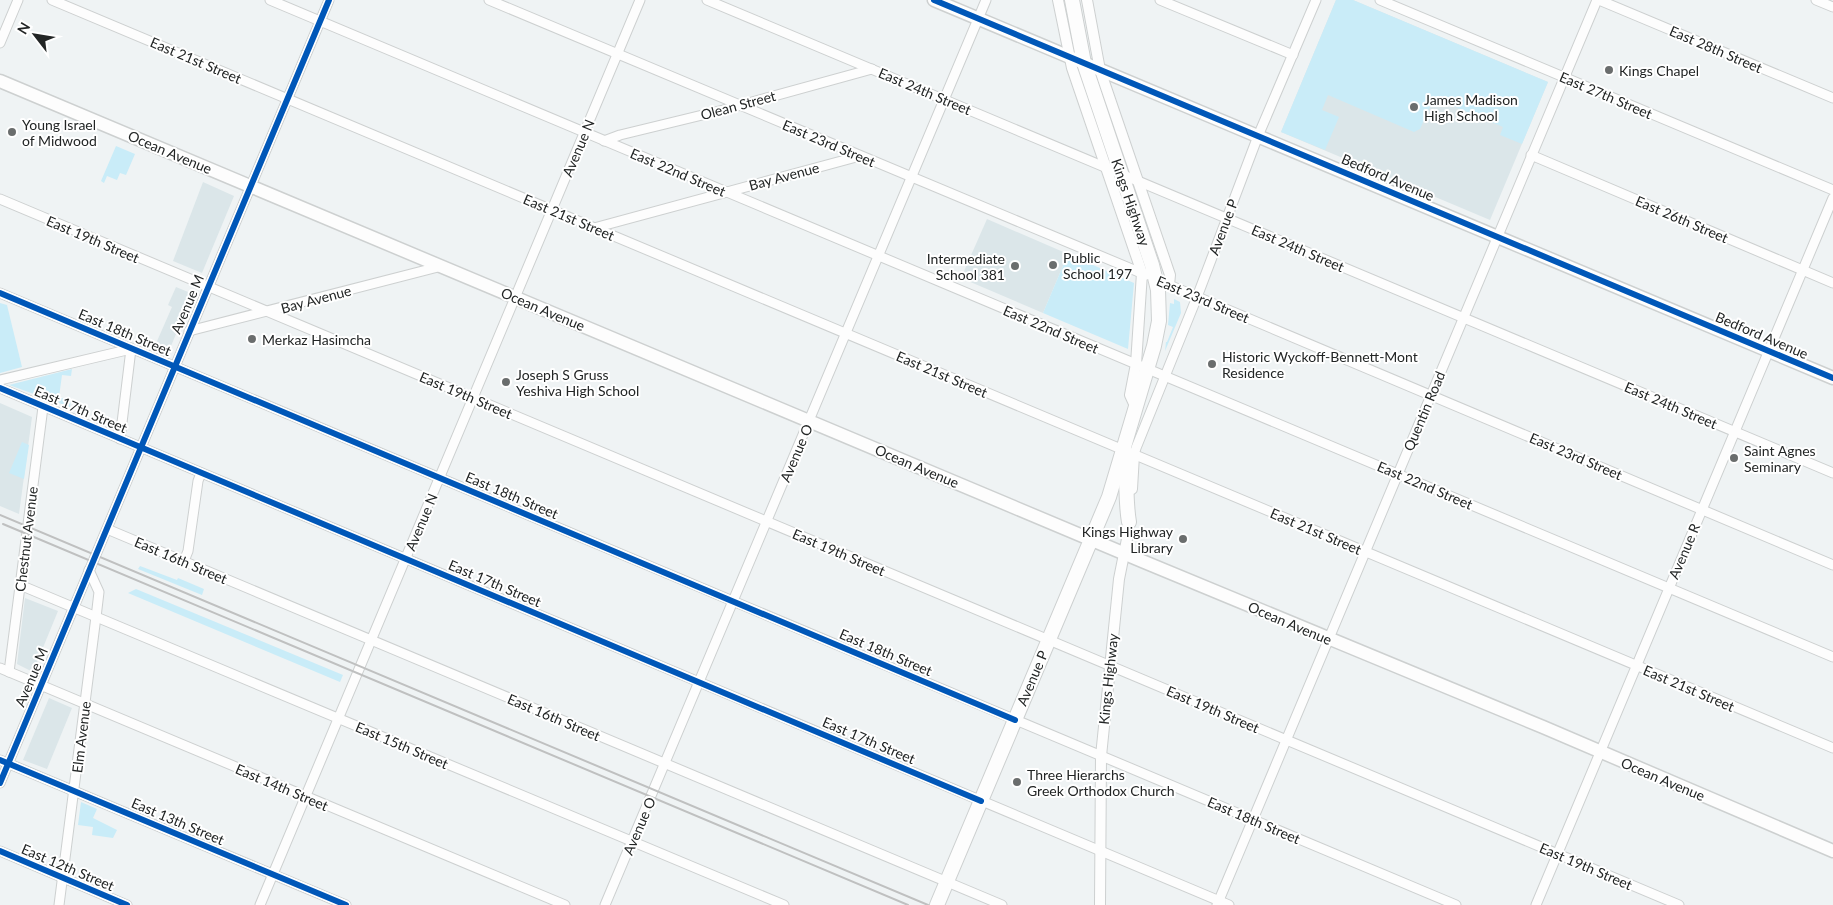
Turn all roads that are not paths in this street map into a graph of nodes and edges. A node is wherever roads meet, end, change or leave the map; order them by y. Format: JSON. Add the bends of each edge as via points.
{"nodes":[{"id":1,"x":18,"y":0,"type":"edge"},
{"id":2,"x":52,"y":0,"type":"edge"},
{"id":3,"x":270,"y":0,"type":"edge"},
{"id":4,"x":328,"y":0,"type":"edge"},
{"id":5,"x":489,"y":0,"type":"edge"},
{"id":6,"x":640,"y":0,"type":"edge"},
{"id":7,"x":707,"y":0,"type":"edge"},
{"id":8,"x":934,"y":0,"type":"edge"},
{"id":9,"x":986,"y":0,"type":"edge"},
{"id":10,"x":1058,"y":0,"type":"edge"},
{"id":11,"x":1072,"y":0,"type":"edge"},
{"id":12,"x":1087,"y":0,"type":"edge"},
{"id":13,"x":1160,"y":0,"type":"edge"},
{"id":14,"x":1316,"y":0,"type":"edge"},
{"id":15,"x":1380,"y":0,"type":"edge"},
{"id":16,"x":1598,"y":0,"type":"edge"},
{"id":17,"x":1816,"y":0,"type":"edge"},
{"id":18,"x":1833,"y":7,"type":"edge"},
{"id":19,"x":978,"y":18,"type":"junction"},
{"id":20,"x":320,"y":21,"type":"junction"},
{"id":21,"x":0,"y":42,"type":"edge"},
{"id":22,"x":618,"y":54,"type":"junction"},
{"id":23,"x":1068,"y":55,"type":"junction"},
{"id":24,"x":1293,"y":55,"type":"junction"},
{"id":25,"x":1084,"y":63,"type":"junction"},
{"id":26,"x":872,"y":69,"type":"junction"},
{"id":27,"x":1100,"y":70,"type":"junction"},
{"id":28,"x":1564,"y":77,"type":"junction"},
{"id":29,"x":0,"y":81,"type":"edge"},
{"id":30,"x":1833,"y":98,"type":"edge"},
{"id":31,"x":287,"y":99,"type":"junction"},
{"id":32,"x":944,"y":99,"type":"junction"},
{"id":33,"x":739,"y":106,"type":"junction"},
{"id":34,"x":585,"y":132,"type":"junction"},
{"id":35,"x":1258,"y":136,"type":"junction"},
{"id":36,"x":604,"y":141,"type":"junction"},
{"id":37,"x":860,"y":156,"type":"junction"},
{"id":38,"x":1531,"y":156,"type":"junction"},
{"id":39,"x":1106,"y":168,"type":"junction"},
{"id":40,"x":1121,"y":174,"type":"junction"},
{"id":41,"x":911,"y":178,"type":"junction"},
{"id":42,"x":1139,"y":182,"type":"junction"},
{"id":43,"x":250,"y":186,"type":"junction"},
{"id":44,"x":1833,"y":190,"type":"edge"},
{"id":45,"x":726,"y":192,"type":"junction"},
{"id":46,"x":1833,"y":198,"type":"edge"},
{"id":47,"x":0,"y":200,"type":"edge"},
{"id":48,"x":552,"y":210,"type":"junction"},
{"id":49,"x":1226,"y":218,"type":"junction"},
{"id":50,"x":593,"y":228,"type":"junction"},
{"id":51,"x":1497,"y":236,"type":"junction"},
{"id":52,"x":878,"y":256,"type":"junction"},
{"id":53,"x":442,"y":266,"type":"junction"},
{"id":54,"x":1803,"y":270,"type":"junction"},
{"id":55,"x":1149,"y":276,"type":"junction"},
{"id":56,"x":1833,"y":283,"type":"edge"},
{"id":57,"x":1169,"y":285,"type":"junction"},
{"id":58,"x":208,"y":287,"type":"junction"},
{"id":59,"x":0,"y":293,"type":"edge"},
{"id":60,"x":515,"y":297,"type":"junction"},
{"id":61,"x":1197,"y":297,"type":"junction"},
{"id":62,"x":267,"y":312,"type":"junction"},
{"id":63,"x":1463,"y":317,"type":"junction"},
{"id":64,"x":189,"y":331,"type":"junction"},
{"id":65,"x":846,"y":334,"type":"junction"},
{"id":66,"x":131,"y":348,"type":"junction"},
{"id":67,"x":1769,"y":351,"type":"junction"},
{"id":68,"x":174,"y":367,"type":"junction"},
{"id":69,"x":1141,"y":367,"type":"junction"},
{"id":70,"x":1165,"y":376,"type":"junction"},
{"id":71,"x":1833,"y":378,"type":"edge"},
{"id":72,"x":0,"y":380,"type":"edge"},
{"id":73,"x":0,"y":388,"type":"edge"},
{"id":74,"x":1430,"y":395,"type":"junction"},
{"id":75,"x":473,"y":398,"type":"junction"},
{"id":76,"x":43,"y":406,"type":"junction"},
{"id":77,"x":809,"y":421,"type":"junction"},
{"id":78,"x":1735,"y":432,"type":"junction"},
{"id":79,"x":120,"y":439,"type":"junction"},
{"id":80,"x":140,"y":448,"type":"junction"},
{"id":81,"x":1128,"y":452,"type":"junction"},
{"id":82,"x":201,"y":473,"type":"junction"},
{"id":83,"x":1398,"y":473,"type":"junction"},
{"id":84,"x":1833,"y":473,"type":"edge"},
{"id":85,"x":440,"y":478,"type":"junction"},
{"id":86,"x":1702,"y":510,"type":"junction"},
{"id":87,"x":766,"y":522,"type":"junction"},
{"id":88,"x":1129,"y":522,"type":"joint"},
{"id":89,"x":107,"y":529,"type":"junction"},
{"id":90,"x":1090,"y":539,"type":"junction"},
{"id":91,"x":1365,"y":552,"type":"junction"},
{"id":92,"x":1124,"y":553,"type":"junction"},
{"id":93,"x":405,"y":559,"type":"junction"},
{"id":94,"x":184,"y":561,"type":"junction"},
{"id":95,"x":1833,"y":565,"type":"edge"},
{"id":96,"x":89,"y":570,"type":"junction"},
{"id":97,"x":20,"y":585,"type":"junction"},
{"id":98,"x":1669,"y":588,"type":"junction"},
{"id":99,"x":733,"y":601,"type":"junction"},
{"id":100,"x":74,"y":607,"type":"junction"},
{"id":101,"x":97,"y":617,"type":"junction"},
{"id":102,"x":1328,"y":639,"type":"junction"},
{"id":103,"x":370,"y":640,"type":"junction"},
{"id":104,"x":1048,"y":640,"type":"junction"},
{"id":105,"x":1833,"y":657,"type":"edge"},
{"id":106,"x":1110,"y":666,"type":"junction"},
{"id":107,"x":1636,"y":666,"type":"junction"},
{"id":108,"x":4,"y":670,"type":"edge"},
{"id":109,"x":699,"y":682,"type":"junction"},
{"id":110,"x":41,"y":685,"type":"junction"},
{"id":111,"x":85,"y":704,"type":"junction"},
{"id":112,"x":338,"y":718,"type":"junction"},
{"id":113,"x":1015,"y":720,"type":"junction"},
{"id":114,"x":1286,"y":740,"type":"junction"},
{"id":115,"x":1833,"y":748,"type":"edge"},
{"id":116,"x":1600,"y":752,"type":"junction"},
{"id":117,"x":1101,"y":756,"type":"junction"},
{"id":118,"x":4,"y":761,"type":"edge"},
{"id":119,"x":665,"y":763,"type":"junction"},
{"id":120,"x":0,"y":783,"type":"edge"},
{"id":121,"x":74,"y":791,"type":"junction"},
{"id":122,"x":306,"y":796,"type":"junction"},
{"id":123,"x":981,"y":801,"type":"junction"},
{"id":124,"x":1252,"y":819,"type":"junction"},
{"id":125,"x":632,"y":842,"type":"junction"},
{"id":126,"x":0,"y":851,"type":"edge"},
{"id":127,"x":1100,"y":851,"type":"junction"},
{"id":128,"x":1833,"y":851,"type":"edge"},
{"id":129,"x":1558,"y":854,"type":"junction"},
{"id":130,"x":273,"y":874,"type":"junction"},
{"id":131,"x":63,"y":878,"type":"junction"},
{"id":132,"x":947,"y":882,"type":"junction"},
{"id":133,"x":1217,"y":903,"type":"edge"},
{"id":134,"x":59,"y":905,"type":"edge"},
{"id":135,"x":127,"y":905,"type":"edge"},
{"id":136,"x":260,"y":905,"type":"edge"},
{"id":137,"x":346,"y":905,"type":"edge"},
{"id":138,"x":565,"y":905,"type":"edge"},
{"id":139,"x":606,"y":905,"type":"edge"},
{"id":140,"x":784,"y":905,"type":"edge"},
{"id":141,"x":938,"y":905,"type":"edge"},
{"id":142,"x":1002,"y":905,"type":"edge"},
{"id":143,"x":1100,"y":905,"type":"edge"},
{"id":144,"x":1229,"y":905,"type":"edge"},
{"id":145,"x":1456,"y":905,"type":"edge"},
{"id":146,"x":1536,"y":905,"type":"edge"},
{"id":147,"x":1679,"y":905,"type":"edge"}],
"edges":[{"from":1,"to":21,"type":"street"},
{"from":2,"to":31,"type":"street","name":"East 21st Street"},
{"from":3,"to":20,"type":"street","name":"East 22nd Street"},
{"from":4,"to":20,"type":"street","name":"Avenue M"},
{"from":5,"to":22,"type":"street","name":"East 23rd Street"},
{"from":6,"to":22,"type":"street","name":"Avenue N"},
{"from":7,"to":26,"type":"street","name":"East 24th Street"},
{"from":8,"to":19,"type":"main road","name":"Bedford Avenue"},
{"from":9,"to":19,"type":"street","name":"Avenue O"},
{"from":10,"to":23,"type":"street","name":"Kings Highway"},
{"from":11,"to":25,"type":"main road","name":"Kings Highway"},
{"from":12,"to":27,"type":"street","name":"Kings Highway"},
{"from":13,"to":24,"type":"street"},
{"from":14,"to":24,"type":"street","name":"Avenue P"},
{"from":15,"to":28,"type":"street","name":"East 27th Street"},
{"from":16,"to":28,"type":"street","name":"Quentin Road"},
{"from":16,"to":30,"type":"street","name":"East 28th Street"},
{"from":17,"to":18,"type":"street"},
{"from":19,"to":23,"type":"main road","name":"Bedford Avenue"},
{"from":19,"to":32,"type":"street","name":"Avenue O"},
{"from":20,"to":31,"type":"street","name":"Avenue M"},
{"from":20,"to":34,"type":"street","name":"East 22nd Street"},
{"from":22,"to":33,"type":"street","name":"East 23rd Street"},
{"from":22,"to":34,"type":"street","name":"Avenue N"},
{"from":23,"to":25,"type":"main road","name":"Bedford Avenue"},
{"from":23,"to":39,"type":"street","name":"Kings Highway"},
{"from":24,"to":35,"type":"street","name":"Avenue P"},
{"from":25,"to":27,"type":"main road","name":"Bedford Avenue"},
{"from":25,"to":40,"type":"main road","name":"Kings Highway"},
{"from":26,"to":32,"type":"street","name":"East 24th Street"},
{"from":26,"to":33,"type":"street","name":"Olean Street"},
{"from":27,"to":35,"type":"main road","name":"Bedford Avenue"},
{"from":27,"to":42,"type":"street","name":"Kings Highway"},
{"from":28,"to":38,"type":"street","name":"Quentin Road"},
{"from":28,"to":44,"type":"street","name":"East 27th Street"},
{"from":29,"to":43,"type":"main road","name":"Ocean Avenue"},
{"from":31,"to":43,"type":"street","name":"Avenue M"},
{"from":31,"to":48,"type":"street","name":"East 21st Street"},
{"from":32,"to":39,"type":"street","name":"East 24th Street"},
{"from":32,"to":41,"type":"street","name":"Avenue O"},
{"from":33,"to":36,"type":"street","name":"Olean Street"},
{"from":33,"to":37,"type":"street","name":"East 23rd Street"},
{"from":34,"to":36,"type":"street","name":"East 22nd Street"},
{"from":34,"to":48,"type":"street","name":"Avenue N"},
{"from":35,"to":49,"type":"street","name":"Avenue P"},
{"from":35,"to":51,"type":"main road","name":"Bedford Avenue"},
{"from":36,"to":45,"type":"street","name":"East 22nd Street"},
{"from":37,"to":41,"type":"street","name":"East 23rd Street"},
{"from":37,"to":45,"type":"street","name":"Bay Avenue"},
{"from":38,"to":51,"type":"street","name":"Quentin Road"},
{"from":38,"to":54,"type":"street","name":"East 26th Street"},
{"from":39,"to":40,"type":"street","name":"East 24th Street"},
{"from":39,"to":55,"type":"street","name":"Kings Highway"},
{"from":40,"to":42,"type":"street","name":"East 24th Street"},
{"from":40,"to":55,"type":"main road","name":"Kings Highway","via":[[1145,244]]},
{"from":41,"to":52,"type":"street","name":"Avenue O"},
{"from":41,"to":55,"type":"street","name":"East 23rd Street"},
{"from":42,"to":49,"type":"street","name":"East 24th Street"},
{"from":42,"to":57,"type":"street","name":"Kings Highway","via":[[1170,275]]},
{"from":43,"to":53,"type":"main road","name":"Ocean Avenue"},
{"from":43,"to":58,"type":"street","name":"Avenue M"},
{"from":45,"to":50,"type":"street","name":"Bay Avenue"},
{"from":45,"to":52,"type":"street","name":"East 22nd Street"},
{"from":46,"to":54,"type":"street","name":"Avenue R"},
{"from":47,"to":58,"type":"street","name":"East 19th Street"},
{"from":48,"to":50,"type":"street","name":"East 21st Street"},
{"from":48,"to":60,"type":"street","name":"Avenue N"},
{"from":49,"to":61,"type":"street","name":"Avenue P"},
{"from":49,"to":63,"type":"street","name":"East 24th Street"},
{"from":50,"to":65,"type":"street","name":"East 21st Street"},
{"from":51,"to":63,"type":"street","name":"Quentin Road"},
{"from":51,"to":67,"type":"main road","name":"Bedford Avenue"},
{"from":52,"to":65,"type":"street","name":"Avenue O"},
{"from":52,"to":69,"type":"street","name":"East 22nd Street"},
{"from":53,"to":60,"type":"main road","name":"Ocean Avenue"},
{"from":53,"to":62,"type":"street","name":"Bay Avenue"},
{"from":54,"to":56,"type":"street","name":"East 26th Street"},
{"from":54,"to":67,"type":"street","name":"Avenue R"},
{"from":55,"to":57,"type":"street","name":"East 23rd Street"},
{"from":55,"to":69,"type":"street","name":"Kings Highway"},
{"from":55,"to":69,"type":"main road","name":"Kings Highway","via":[[1158,290],[1159,321]]},
{"from":57,"to":61,"type":"street","name":"East 23rd Street"},
{"from":58,"to":62,"type":"street","name":"East 19th Street"},
{"from":58,"to":64,"type":"street","name":"Avenue M"},
{"from":59,"to":66,"type":"street","name":"East 18th Street"},
{"from":60,"to":75,"type":"street","name":"Avenue N"},
{"from":60,"to":77,"type":"main road","name":"Ocean Avenue"},
{"from":61,"to":70,"type":"street","name":"Avenue P"},
{"from":61,"to":74,"type":"street","name":"East 23rd Street"},
{"from":62,"to":64,"type":"street","name":"Bay Avenue"},
{"from":62,"to":75,"type":"street","name":"East 19th Street"},
{"from":63,"to":74,"type":"street","name":"Quentin Road"},
{"from":63,"to":78,"type":"street","name":"East 24th Street"},
{"from":64,"to":68,"type":"street","name":"Avenue M"},
{"from":65,"to":77,"type":"street","name":"Avenue O"},
{"from":65,"to":81,"type":"street","name":"East 21st Street"},
{"from":66,"to":68,"type":"street","name":"East 18th Street"},
{"from":66,"to":72,"type":"street"},
{"from":66,"to":79,"type":"street"},
{"from":67,"to":71,"type":"main road","name":"Bedford Avenue"},
{"from":67,"to":78,"type":"street","name":"Avenue R"},
{"from":68,"to":80,"type":"street","name":"Avenue M"},
{"from":68,"to":85,"type":"street","name":"East 18th Street"},
{"from":69,"to":70,"type":"street","name":"East 22nd Street"},
{"from":69,"to":81,"type":"main road","name":"Kings Highway"},
{"from":70,"to":81,"type":"street","name":"Avenue P","via":[[1136,448]]},
{"from":70,"to":83,"type":"street","name":"East 22nd Street"},
{"from":73,"to":76,"type":"street","name":"East 17th Street"},
{"from":74,"to":83,"type":"street","name":"Quentin Road"},
{"from":74,"to":86,"type":"street","name":"East 23rd Street"},
{"from":75,"to":85,"type":"street","name":"Avenue N"},
{"from":75,"to":87,"type":"street","name":"East 19th Street"},
{"from":76,"to":79,"type":"street","name":"East 17th Street"},
{"from":76,"to":97,"type":"street","name":"Chestnut Avenue"},
{"from":77,"to":87,"type":"street","name":"Avenue O"},
{"from":77,"to":90,"type":"main road","name":"Ocean Avenue"},
{"from":78,"to":84,"type":"street","name":"East 24th Street"},
{"from":78,"to":86,"type":"street","name":"Avenue R"},
{"from":79,"to":80,"type":"street","name":"East 17th Street"},
{"from":80,"to":82,"type":"street","name":"East 17th Street"},
{"from":80,"to":89,"type":"street","name":"Avenue M"},
{"from":81,"to":88,"type":"main road","via":[[1126,504]]},
{"from":81,"to":90,"type":"main road","name":"Avenue P"},
{"from":81,"to":91,"type":"street","name":"East 21st Street"},
{"from":82,"to":93,"type":"street","name":"East 17th Street"},
{"from":82,"to":94,"type":"street"},
{"from":83,"to":91,"type":"street","name":"Quentin Road"},
{"from":83,"to":98,"type":"street","name":"East 22nd Street"},
{"from":85,"to":93,"type":"street","name":"Avenue N"},
{"from":85,"to":99,"type":"street","name":"East 18th Street"},
{"from":86,"to":95,"type":"street","name":"East 23rd Street"},
{"from":86,"to":98,"type":"street","name":"Avenue R"},
{"from":87,"to":99,"type":"street","name":"Avenue O"},
{"from":87,"to":104,"type":"street","name":"East 19th Street"},
{"from":88,"to":92,"type":"street","name":"Kings Highway"},
{"from":89,"to":94,"type":"street","name":"East 16th Street"},
{"from":89,"to":96,"type":"street","name":"Avenue M"},
{"from":90,"to":92,"type":"main road","name":"Ocean Avenue"},
{"from":90,"to":104,"type":"main road","name":"Avenue P"},
{"from":91,"to":102,"type":"street","name":"Quentin Road"},
{"from":91,"to":107,"type":"street","name":"East 21st Street"},
{"from":92,"to":102,"type":"main road","name":"Ocean Avenue"},
{"from":92,"to":106,"type":"street","name":"Kings Highway"},
{"from":93,"to":103,"type":"street","name":"Avenue N"},
{"from":93,"to":109,"type":"street","name":"East 17th Street"},
{"from":94,"to":103,"type":"street","name":"East 16th Street"},
{"from":96,"to":100,"type":"street","name":"Avenue M"},
{"from":96,"to":101,"type":"street","name":"Elm Avenue","via":[[99,592]]},
{"from":97,"to":100,"type":"street","name":"East 15th Street"},
{"from":97,"to":108,"type":"street","name":"Chestnut Avenue"},
{"from":98,"to":105,"type":"street","name":"East 22nd Street"},
{"from":98,"to":107,"type":"street","name":"Avenue R"},
{"from":99,"to":109,"type":"street","name":"Avenue O"},
{"from":99,"to":113,"type":"street","name":"East 18th Street"},
{"from":100,"to":101,"type":"street","name":"East 15th Street"},
{"from":100,"to":110,"type":"street","name":"Avenue M"},
{"from":101,"to":111,"type":"street","name":"Elm Avenue"},
{"from":101,"to":112,"type":"street","name":"East 15th Street"},
{"from":102,"to":114,"type":"street","name":"Quentin Road"},
{"from":102,"to":116,"type":"main road","name":"Ocean Avenue"},
{"from":103,"to":112,"type":"street","name":"Avenue N"},
{"from":103,"to":119,"type":"street","name":"East 16th Street"},
{"from":104,"to":106,"type":"street","name":"East 19th Street"},
{"from":104,"to":113,"type":"main road","name":"Avenue P"},
{"from":106,"to":114,"type":"street","name":"East 19th Street"},
{"from":106,"to":117,"type":"street","name":"Kings Highway"},
{"from":107,"to":115,"type":"street","name":"East 21st Street"},
{"from":107,"to":116,"type":"street","name":"Avenue R"},
{"from":108,"to":110,"type":"street","name":"East 14th Street"},
{"from":109,"to":119,"type":"street","name":"Avenue O"},
{"from":109,"to":123,"type":"street","name":"East 17th Street"},
{"from":110,"to":111,"type":"street","name":"East 14th Street"},
{"from":110,"to":118,"type":"street","name":"Avenue M"},
{"from":111,"to":121,"type":"street","name":"Elm Avenue"},
{"from":111,"to":122,"type":"street","name":"East 14th Street"},
{"from":112,"to":122,"type":"street","name":"Avenue N"},
{"from":112,"to":125,"type":"street","name":"East 15th Street"},
{"from":113,"to":117,"type":"street","name":"East 18th Street"},
{"from":113,"to":123,"type":"main road","name":"Avenue P"},
{"from":114,"to":124,"type":"street","name":"Quentin Road"},
{"from":114,"to":129,"type":"street","name":"East 19th Street"},
{"from":116,"to":128,"type":"main road","name":"Ocean Avenue"},
{"from":116,"to":129,"type":"street","name":"Avenue R"},
{"from":117,"to":124,"type":"street","name":"East 18th Street"},
{"from":117,"to":127,"type":"street","name":"Kings Highway"},
{"from":118,"to":120,"type":"street","name":"Avenue M"},
{"from":118,"to":121,"type":"street","name":"East 13th Street"},
{"from":119,"to":125,"type":"street","name":"Avenue O"},
{"from":119,"to":132,"type":"street","name":"East 16th Street"},
{"from":121,"to":130,"type":"street","name":"East 13th Street"},
{"from":121,"to":131,"type":"street","name":"Elm Avenue"},
{"from":122,"to":130,"type":"street","name":"Avenue N"},
{"from":122,"to":138,"type":"street","name":"East 14th Street"},
{"from":123,"to":127,"type":"street","name":"East 17th Street"},
{"from":123,"to":132,"type":"main road","name":"Avenue P"},
{"from":124,"to":133,"type":"street","name":"Quentin Road"},
{"from":124,"to":145,"type":"street","name":"East 18th Street"},
{"from":125,"to":139,"type":"street","name":"Avenue O"},
{"from":125,"to":140,"type":"street","name":"East 15th Street"},
{"from":126,"to":131,"type":"street","name":"East 12th Street"},
{"from":127,"to":133,"type":"street","name":"East 17th Street"},
{"from":127,"to":143,"type":"street","name":"Kings Highway"},
{"from":129,"to":146,"type":"street","name":"Avenue R"},
{"from":129,"to":147,"type":"street","name":"East 19th Street"},
{"from":130,"to":136,"type":"street","name":"Avenue N"},
{"from":130,"to":137,"type":"street","name":"East 13th Street"},
{"from":131,"to":134,"type":"street","name":"Elm Avenue"},
{"from":131,"to":135,"type":"street","name":"East 12th Street"},
{"from":132,"to":141,"type":"main road","name":"Avenue P"},
{"from":132,"to":142,"type":"street","name":"East 16th Street"},
{"from":133,"to":144,"type":"street","name":"East 17th Street"}]}
